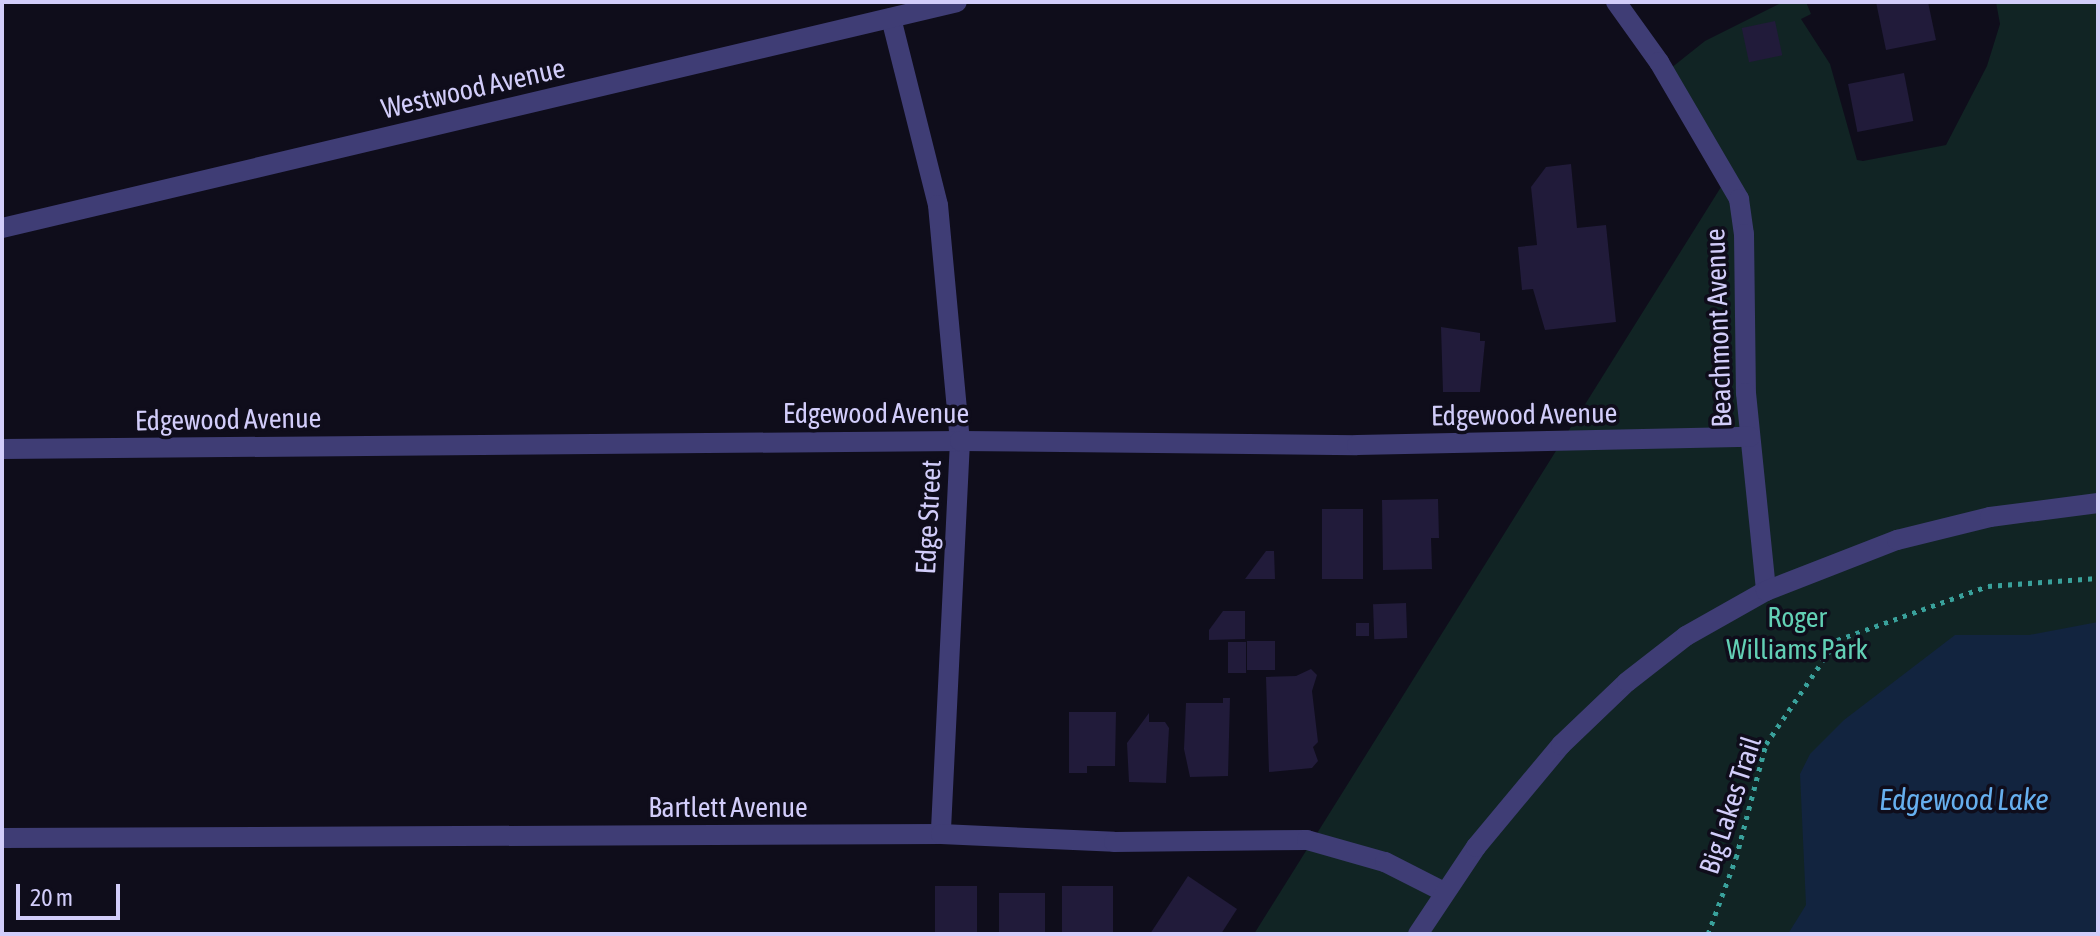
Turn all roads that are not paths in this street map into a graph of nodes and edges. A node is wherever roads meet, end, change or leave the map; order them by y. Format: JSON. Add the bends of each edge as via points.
{"nodes":[{"id":1,"x":957,"y":2,"type":"edge"},
{"id":2,"x":1616,"y":2,"type":"edge"},
{"id":3,"x":891,"y":18,"type":"junction"},
{"id":4,"x":2,"y":228,"type":"edge"},
{"id":5,"x":1750,"y":437,"type":"junction"},
{"id":6,"x":960,"y":441,"type":"junction"},
{"id":7,"x":2,"y":449,"type":"edge"},
{"id":8,"x":2098,"y":503,"type":"edge"},
{"id":9,"x":1766,"y":591,"type":"junction"},
{"id":10,"x":941,"y":834,"type":"junction"},
{"id":11,"x":2,"y":838,"type":"edge"},
{"id":12,"x":1444,"y":892,"type":"junction"},
{"id":13,"x":1418,"y":934,"type":"edge"}],
"edges":[{"from":1,"to":3,"type":"street","name":"Westwood Avenue"},
{"from":2,"to":5,"type":"street","name":"Beachmont Avenue","via":[[1659,62],[1739,199]]},
{"from":3,"to":4,"type":"street","name":"Westwood Avenue"},
{"from":3,"to":6,"type":"street","name":"Edge Street","via":[[938,205]]},
{"from":5,"to":6,"type":"street","name":"Edgewood Avenue","via":[[1357,445]]},
{"from":5,"to":9,"type":"street","name":"Beachmont Avenue"},
{"from":6,"to":7,"type":"street","name":"Edgewood Avenue"},
{"from":6,"to":10,"type":"street","name":"Edge Street"},
{"from":8,"to":9,"type":"street","via":[[2039,508],[1942,528],[1854,554]]},
{"from":9,"to":12,"type":"street","via":[[1686,636],[1600,707],[1501,814]]},
{"from":10,"to":11,"type":"street","name":"Bartlett Avenue"},
{"from":10,"to":12,"type":"street","name":"Bartlett Avenue","via":[[1114,842],[1307,840],[1373,858]]},
{"from":12,"to":13,"type":"street"}]}
